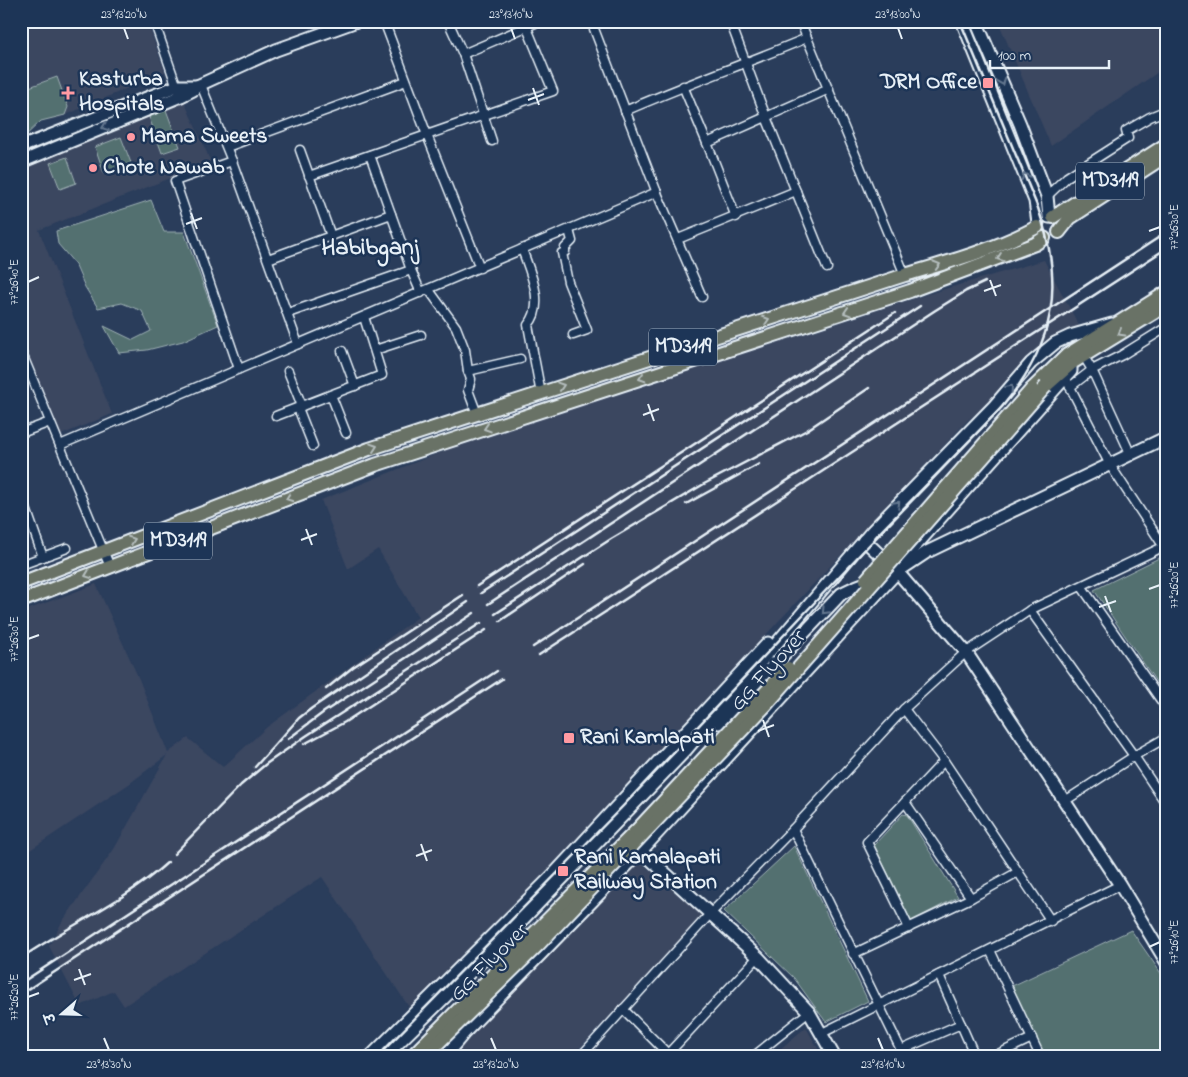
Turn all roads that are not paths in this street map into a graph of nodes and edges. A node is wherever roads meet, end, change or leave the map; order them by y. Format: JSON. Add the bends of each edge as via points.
{"nodes":[{"id":1,"x":154,"y":21,"type":"edge"},
{"id":2,"x":357,"y":21,"type":"edge"},
{"id":3,"x":384,"y":21,"type":"edge"},
{"id":4,"x":448,"y":21,"type":"edge"},
{"id":5,"x":540,"y":21,"type":"edge"},
{"id":6,"x":591,"y":21,"type":"edge"},
{"id":7,"x":730,"y":21,"type":"edge"},
{"id":8,"x":800,"y":21,"type":"edge"},
{"id":9,"x":962,"y":21,"type":"edge"},
{"id":10,"x":976,"y":21,"type":"edge"},
{"id":11,"x":527,"y":28,"type":"junction"},
{"id":12,"x":807,"y":38,"type":"junction"},
{"id":13,"x":463,"y":54,"type":"junction"},
{"id":14,"x":745,"y":63,"type":"junction"},
{"id":15,"x":406,"y":81,"type":"junction"},
{"id":16,"x":199,"y":86,"type":"junction"},
{"id":17,"x":682,"y":86,"type":"junction"},
{"id":18,"x":829,"y":89,"type":"junction"},
{"id":19,"x":179,"y":91,"type":"junction"},
{"id":20,"x":623,"y":106,"type":"junction"},
{"id":21,"x":1167,"y":110,"type":"edge"},
{"id":22,"x":484,"y":114,"type":"junction"},
{"id":23,"x":766,"y":117,"type":"junction"},
{"id":24,"x":73,"y":126,"type":"junction"},
{"id":25,"x":427,"y":135,"type":"junction"},
{"id":26,"x":78,"y":138,"type":"junction"},
{"id":27,"x":492,"y":141,"type":"dead end"},
{"id":28,"x":707,"y":142,"type":"junction"},
{"id":29,"x":1167,"y":144,"type":"edge"},
{"id":30,"x":21,"y":147,"type":"edge"},
{"id":31,"x":227,"y":147,"type":"junction"},
{"id":32,"x":300,"y":150,"type":"dead end"},
{"id":33,"x":370,"y":155,"type":"junction"},
{"id":34,"x":1167,"y":155,"type":"edge"},
{"id":35,"x":21,"y":162,"type":"edge"},
{"id":36,"x":232,"y":162,"type":"junction"},
{"id":37,"x":309,"y":176,"type":"junction"},
{"id":38,"x":796,"y":191,"type":"junction"},
{"id":39,"x":657,"y":192,"type":"junction"},
{"id":40,"x":1047,"y":196,"type":"junction"},
{"id":41,"x":391,"y":214,"type":"junction"},
{"id":42,"x":736,"y":217,"type":"junction"},
{"id":43,"x":1044,"y":224,"type":"junction"},
{"id":44,"x":569,"y":230,"type":"junction"},
{"id":45,"x":331,"y":236,"type":"junction"},
{"id":46,"x":678,"y":239,"type":"junction"},
{"id":47,"x":522,"y":250,"type":"junction"},
{"id":48,"x":268,"y":259,"type":"junction"},
{"id":49,"x":480,"y":268,"type":"junction"},
{"id":50,"x":827,"y":268,"type":"dead end"},
{"id":51,"x":411,"y":270,"type":"junction"},
{"id":52,"x":905,"y":275,"type":"junction"},
{"id":53,"x":425,"y":291,"type":"junction"},
{"id":54,"x":1167,"y":292,"type":"edge"},
{"id":55,"x":702,"y":297,"type":"dead end"},
{"id":56,"x":1167,"y":305,"type":"edge"},
{"id":57,"x":288,"y":313,"type":"junction"},
{"id":58,"x":364,"y":316,"type":"junction"},
{"id":59,"x":1116,"y":323,"type":"junction"},
{"id":60,"x":1167,"y":327,"type":"edge"},
{"id":61,"x":734,"y":330,"type":"junction"},
{"id":62,"x":421,"y":335,"type":"dead end"},
{"id":63,"x":573,"y":335,"type":"dead end"},
{"id":64,"x":298,"y":344,"type":"junction"},
{"id":65,"x":738,"y":347,"type":"junction"},
{"id":66,"x":375,"y":350,"type":"junction"},
{"id":67,"x":21,"y":351,"type":"edge"},
{"id":68,"x":342,"y":351,"type":"dead end"},
{"id":69,"x":1083,"y":356,"type":"junction"},
{"id":70,"x":520,"y":359,"type":"dead end"},
{"id":71,"x":1072,"y":363,"type":"junction"},
{"id":72,"x":239,"y":369,"type":"junction"},
{"id":73,"x":1092,"y":370,"type":"junction"},
{"id":74,"x":468,"y":371,"type":"junction"},
{"id":75,"x":288,"y":372,"type":"dead end"},
{"id":76,"x":1068,"y":382,"type":"junction"},
{"id":77,"x":356,"y":386,"type":"junction"},
{"id":78,"x":541,"y":394,"type":"junction"},
{"id":79,"x":331,"y":395,"type":"junction"},
{"id":80,"x":1167,"y":402,"type":"edge"},
{"id":81,"x":300,"y":407,"type":"junction"},
{"id":82,"x":1167,"y":410,"type":"edge"},
{"id":83,"x":477,"y":414,"type":"junction"},
{"id":84,"x":276,"y":416,"type":"dead end"},
{"id":85,"x":50,"y":422,"type":"junction"},
{"id":86,"x":21,"y":433,"type":"edge"},
{"id":87,"x":346,"y":433,"type":"dead end"},
{"id":88,"x":1167,"y":438,"type":"edge"},
{"id":89,"x":60,"y":445,"type":"junction"},
{"id":90,"x":313,"y":446,"type":"dead end"},
{"id":91,"x":1131,"y":455,"type":"junction"},
{"id":92,"x":1110,"y":465,"type":"junction"},
{"id":93,"x":21,"y":494,"type":"edge"},
{"id":94,"x":864,"y":540,"type":"junction"},
{"id":95,"x":67,"y":548,"type":"dead end"},
{"id":96,"x":1166,"y":548,"type":"edge"},
{"id":97,"x":104,"y":551,"type":"junction"},
{"id":98,"x":44,"y":557,"type":"junction"},
{"id":99,"x":21,"y":565,"type":"edge"},
{"id":100,"x":110,"y":567,"type":"junction"},
{"id":101,"x":896,"y":571,"type":"junction"},
{"id":102,"x":21,"y":583,"type":"edge"},
{"id":103,"x":1082,"y":587,"type":"junction"},
{"id":104,"x":21,"y":601,"type":"edge"},
{"id":105,"x":1030,"y":610,"type":"junction"},
{"id":106,"x":966,"y":652,"type":"junction"},
{"id":107,"x":904,"y":709,"type":"junction"},
{"id":108,"x":1167,"y":709,"type":"edge"},
{"id":109,"x":1167,"y":737,"type":"edge"},
{"id":110,"x":1134,"y":756,"type":"junction"},
{"id":111,"x":944,"y":761,"type":"junction"},
{"id":112,"x":905,"y":802,"type":"junction"},
{"id":113,"x":1065,"y":802,"type":"junction"},
{"id":114,"x":1167,"y":805,"type":"edge"},
{"id":115,"x":793,"y":829,"type":"junction"},
{"id":116,"x":641,"y":851,"type":"junction"},
{"id":117,"x":1018,"y":872,"type":"junction"},
{"id":118,"x":1120,"y":885,"type":"junction"},
{"id":119,"x":970,"y":898,"type":"junction"},
{"id":120,"x":710,"y":914,"type":"junction"},
{"id":121,"x":1051,"y":921,"type":"junction"},
{"id":122,"x":909,"y":928,"type":"junction"},
{"id":123,"x":990,"y":950,"type":"junction"},
{"id":124,"x":853,"y":954,"type":"junction"},
{"id":125,"x":758,"y":958,"type":"junction"},
{"id":126,"x":1167,"y":963,"type":"edge"},
{"id":127,"x":938,"y":975,"type":"junction"},
{"id":128,"x":879,"y":1004,"type":"junction"},
{"id":129,"x":623,"y":1010,"type":"junction"},
{"id":130,"x":809,"y":1012,"type":"junction"},
{"id":131,"x":437,"y":1015,"type":"junction"},
{"id":132,"x":961,"y":1024,"type":"junction"},
{"id":133,"x":464,"y":1033,"type":"junction"},
{"id":134,"x":822,"y":1033,"type":"junction"},
{"id":135,"x":1032,"y":1038,"type":"junction"},
{"id":136,"x":902,"y":1053,"type":"edge"},
{"id":137,"x":668,"y":1055,"type":"edge"},
{"id":138,"x":371,"y":1056,"type":"edge"},
{"id":139,"x":385,"y":1056,"type":"edge"},
{"id":140,"x":396,"y":1056,"type":"edge"},
{"id":141,"x":412,"y":1056,"type":"edge"},
{"id":142,"x":425,"y":1056,"type":"edge"},
{"id":143,"x":445,"y":1056,"type":"edge"},
{"id":144,"x":581,"y":1056,"type":"edge"},
{"id":145,"x":754,"y":1056,"type":"edge"},
{"id":146,"x":834,"y":1056,"type":"edge"},
{"id":147,"x":975,"y":1056,"type":"edge"},
{"id":148,"x":994,"y":1056,"type":"edge"},
{"id":149,"x":1040,"y":1056,"type":"edge"}],
"edges":[{"from":1,"to":19,"type":"street"},
{"from":2,"to":16,"type":"main road","via":[[276,50]]},
{"from":3,"to":15,"type":"street"},
{"from":4,"to":13,"type":"street"},
{"from":5,"to":11,"type":"street"},
{"from":6,"to":20,"type":"street"},
{"from":7,"to":14,"type":"street"},
{"from":8,"to":12,"type":"street"},
{"from":43,"to":9,"type":"main road","one_way":true},
{"from":10,"to":40,"type":"main road","one_way":true},
{"from":11,"to":13,"type":"street"},
{"from":11,"to":22,"type":"street","via":[[553,91]]},
{"from":12,"to":14,"type":"street"},
{"from":12,"to":18,"type":"street"},
{"from":13,"to":22,"type":"street"},
{"from":14,"to":17,"type":"street"},
{"from":14,"to":23,"type":"street"},
{"from":15,"to":25,"type":"street"},
{"from":15,"to":31,"type":"street"},
{"from":16,"to":19,"type":"main road"},
{"from":16,"to":31,"type":"street"},
{"from":17,"to":20,"type":"street"},
{"from":17,"to":28,"type":"street"},
{"from":18,"to":23,"type":"street"},
{"from":18,"to":52,"type":"street"},
{"from":19,"to":24,"type":"main road"},
{"from":19,"to":26,"type":"main road","one_way":true},
{"from":20,"to":39,"type":"street"},
{"from":21,"to":40,"type":"street","via":[[1126,131],[1128,138],[1066,177]]},
{"from":22,"to":25,"type":"street"},
{"from":22,"to":27,"type":"street"},
{"from":23,"to":28,"type":"street"},
{"from":23,"to":38,"type":"street"},
{"from":24,"to":26,"type":"main road"},
{"from":24,"to":30,"type":"main road"},
{"from":25,"to":33,"type":"street"},
{"from":25,"to":49,"type":"street"},
{"from":26,"to":35,"type":"main road"},
{"from":28,"to":42,"type":"street"},
{"from":29,"to":43,"type":"main road","number":"MD3119"},
{"from":31,"to":36,"type":"street"},
{"from":32,"to":37,"type":"street"},
{"from":33,"to":37,"type":"street"},
{"from":33,"to":41,"type":"street"},
{"from":34,"to":43,"type":"main road","number":"MD3119","via":[[1070,218],[1051,238]]},
{"from":36,"to":48,"type":"street"},
{"from":36,"to":72,"type":"street","via":[[175,181]]},
{"from":37,"to":45,"type":"street"},
{"from":38,"to":42,"type":"street"},
{"from":38,"to":50,"type":"street"},
{"from":39,"to":44,"type":"street"},
{"from":39,"to":46,"type":"street"},
{"from":40,"to":43,"type":"main road"},
{"from":41,"to":45,"type":"street"},
{"from":41,"to":51,"type":"street"},
{"from":42,"to":46,"type":"street"},
{"from":52,"to":43,"type":"main road","number":"MD3119","one_way":true,"via":[[958,259]]},
{"from":43,"to":65,"type":"main road","number":"MD3119","one_way":true,"via":[[1035,244],[910,291]]},
{"from":44,"to":47,"type":"street"},
{"from":44,"to":63,"type":"street","via":[[572,241],[562,253],[568,282],[587,330]]},
{"from":45,"to":48,"type":"street"},
{"from":46,"to":55,"type":"street"},
{"from":47,"to":49,"type":"street"},
{"from":47,"to":78,"type":"street","via":[[532,275],[537,302],[534,318],[528,325]]},
{"from":48,"to":57,"type":"street"},
{"from":49,"to":53,"type":"street"},
{"from":51,"to":53,"type":"street"},
{"from":51,"to":57,"type":"street"},
{"from":61,"to":52,"type":"main road","number":"MD3119","one_way":true},
{"from":53,"to":58,"type":"street"},
{"from":53,"to":74,"type":"street","via":[[456,327],[465,350]]},
{"from":54,"to":59,"type":"main road","name":"GG Flyover"},
{"from":56,"to":69,"type":"main road","name":"GG Flyover","one_way":true},
{"from":57,"to":64,"type":"street"},
{"from":58,"to":64,"type":"street"},
{"from":58,"to":66,"type":"street"},
{"from":94,"to":59,"type":"main road","one_way":true,"via":[[994,406],[1031,363],[1055,343]]},
{"from":59,"to":141,"type":"main road","name":"GG Flyover","bridge":true,"via":[[1057,363],[1032,389],[770,687],[630,836]]},
{"from":60,"to":73,"type":"street"},
{"from":61,"to":65,"type":"main road"},
{"from":78,"to":61,"type":"main road","number":"MD3119","one_way":true},
{"from":62,"to":66,"type":"street"},
{"from":64,"to":72,"type":"street"},
{"from":65,"to":100,"type":"main road","number":"MD3119","one_way":true,"via":[[375,465]]},
{"from":66,"to":77,"type":"street","via":[[382,375]]},
{"from":67,"to":85,"type":"street"},
{"from":68,"to":77,"type":"street"},
{"from":69,"to":71,"type":"main road","name":"GG Flyover"},
{"from":69,"to":73,"type":"street"},
{"from":70,"to":74,"type":"street"},
{"from":71,"to":76,"type":"main road"},
{"from":71,"to":142,"type":"main road","name":"GG Flyover","bridge":true,"via":[[1046,386],[766,705],[538,945]]},
{"from":72,"to":89,"type":"street"},
{"from":73,"to":76,"type":"street"},
{"from":73,"to":91,"type":"street"},
{"from":74,"to":83,"type":"street","via":[[471,379],[468,390]]},
{"from":75,"to":81,"type":"street"},
{"from":76,"to":92,"type":"street"},
{"from":76,"to":101,"type":"main road"},
{"from":77,"to":79,"type":"street"},
{"from":78,"to":83,"type":"main road","number":"MD3119"},
{"from":79,"to":81,"type":"street"},
{"from":79,"to":87,"type":"street"},
{"from":80,"to":82,"type":"street"},
{"from":81,"to":84,"type":"street"},
{"from":81,"to":90,"type":"street"},
{"from":97,"to":83,"type":"main road","number":"MD3119","one_way":true,"via":[[369,449]]},
{"from":85,"to":86,"type":"street"},
{"from":85,"to":89,"type":"street"},
{"from":88,"to":91,"type":"main road"},
{"from":89,"to":97,"type":"street"},
{"from":91,"to":92,"type":"main road"},
{"from":92,"to":96,"type":"street"},
{"from":92,"to":101,"type":"main road","via":[[928,552]]},
{"from":93,"to":98,"type":"street"},
{"from":94,"to":101,"type":"main road"},
{"from":94,"to":138,"type":"main road","via":[[850,548],[773,637],[552,876]]},
{"from":94,"to":139,"type":"main road","via":[[686,750],[503,940]]},
{"from":95,"to":98,"type":"street"},
{"from":96,"to":103,"type":"street"},
{"from":97,"to":100,"type":"street"},
{"from":97,"to":102,"type":"main road","number":"MD3119"},
{"from":98,"to":99,"type":"street"},
{"from":100,"to":104,"type":"main road","number":"MD3119","one_way":true},
{"from":101,"to":106,"type":"main road"},
{"from":101,"to":116,"type":"main road"},
{"from":101,"to":131,"type":"main road","one_way":true,"via":[[841,594],[601,848]]},
{"from":103,"to":105,"type":"street"},
{"from":103,"to":108,"type":"street"},
{"from":105,"to":106,"type":"street"},
{"from":105,"to":110,"type":"street"},
{"from":106,"to":107,"type":"street"},
{"from":106,"to":113,"type":"main road"},
{"from":107,"to":111,"type":"street"},
{"from":107,"to":115,"type":"street"},
{"from":109,"to":110,"type":"street"},
{"from":110,"to":113,"type":"street"},
{"from":110,"to":114,"type":"street"},
{"from":111,"to":112,"type":"street"},
{"from":111,"to":117,"type":"street"},
{"from":112,"to":119,"type":"street"},
{"from":112,"to":122,"type":"street","via":[[867,842]]},
{"from":113,"to":118,"type":"main road"},
{"from":115,"to":120,"type":"street"},
{"from":115,"to":124,"type":"street"},
{"from":116,"to":120,"type":"main road"},
{"from":116,"to":133,"type":"main road"},
{"from":117,"to":119,"type":"street"},
{"from":117,"to":121,"type":"street"},
{"from":118,"to":121,"type":"street"},
{"from":118,"to":126,"type":"main road"},
{"from":119,"to":122,"type":"street"},
{"from":120,"to":125,"type":"main road"},
{"from":120,"to":129,"type":"street"},
{"from":121,"to":123,"type":"street"},
{"from":122,"to":124,"type":"street"},
{"from":123,"to":127,"type":"street"},
{"from":123,"to":135,"type":"street"},
{"from":124,"to":128,"type":"street"},
{"from":125,"to":130,"type":"main road"},
{"from":125,"to":137,"type":"street"},
{"from":127,"to":128,"type":"street"},
{"from":127,"to":132,"type":"street"},
{"from":128,"to":134,"type":"street"},
{"from":128,"to":136,"type":"street"},
{"from":129,"to":137,"type":"street"},
{"from":129,"to":144,"type":"street"},
{"from":130,"to":134,"type":"main road"},
{"from":130,"to":145,"type":"street"},
{"from":131,"to":133,"type":"main road"},
{"from":131,"to":140,"type":"main road"},
{"from":132,"to":136,"type":"street"},
{"from":132,"to":147,"type":"street"},
{"from":133,"to":143,"type":"main road"},
{"from":134,"to":146,"type":"main road"},
{"from":135,"to":148,"type":"street"},
{"from":135,"to":149,"type":"street"}]}
